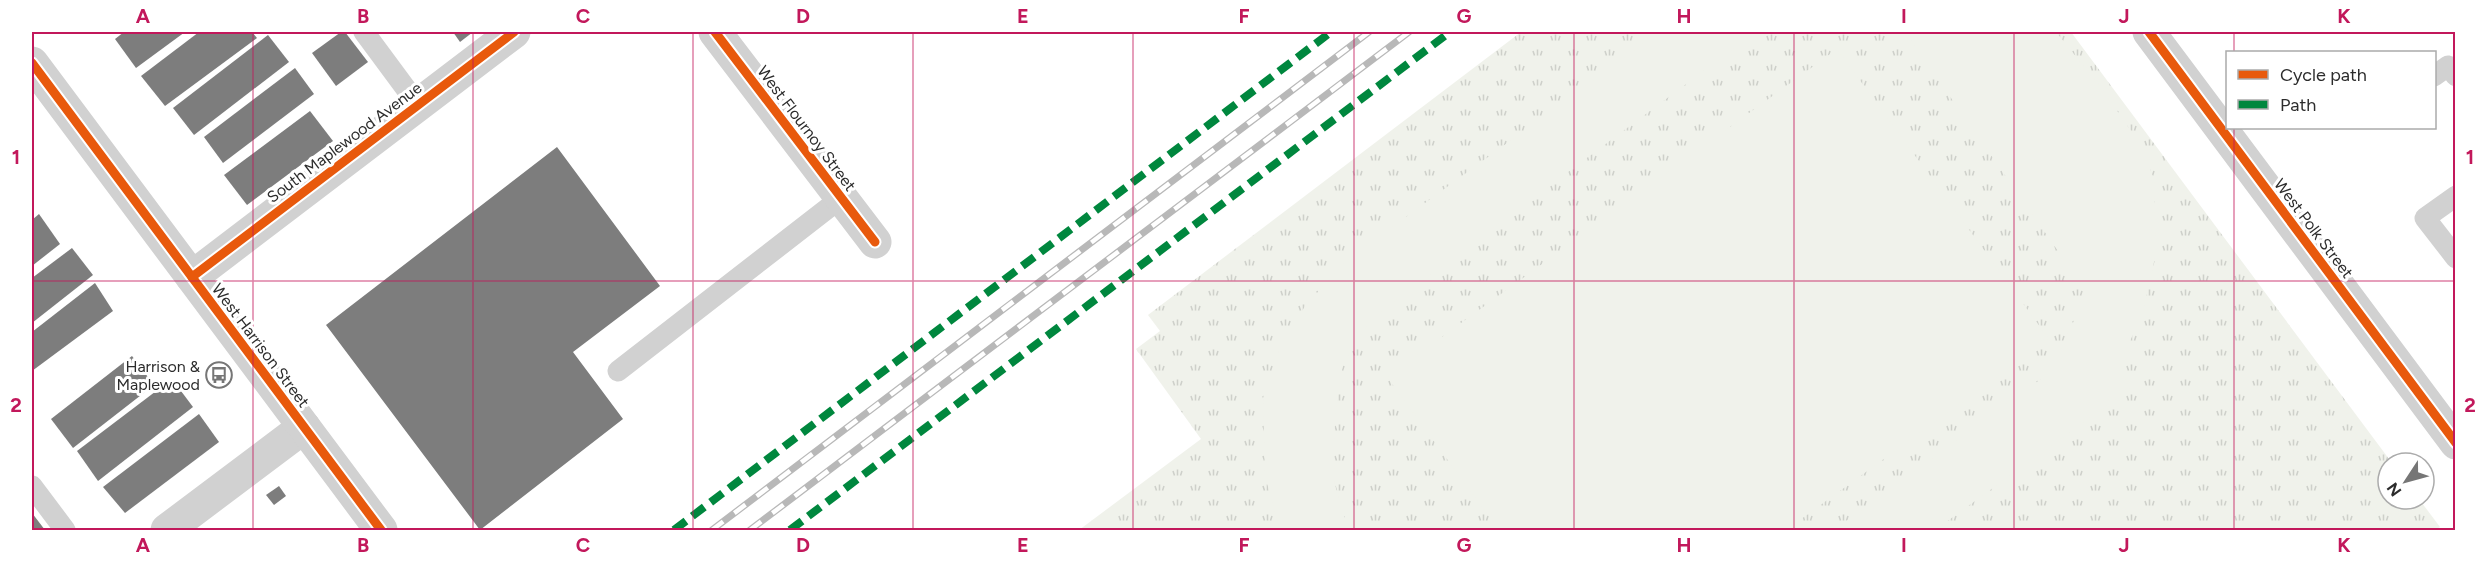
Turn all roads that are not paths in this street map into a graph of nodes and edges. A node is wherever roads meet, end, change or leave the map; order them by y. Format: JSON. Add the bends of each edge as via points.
{"nodes":[{"id":1,"x":364,"y":32,"type":"edge"},
{"id":2,"x":514,"y":32,"type":"edge"},
{"id":3,"x":715,"y":32,"type":"edge"},
{"id":4,"x":2149,"y":32,"type":"edge"},
{"id":5,"x":32,"y":65,"type":"edge"},
{"id":6,"x":2436,"y":75,"type":"edge"},
{"id":7,"x":2456,"y":76,"type":"edge"},
{"id":8,"x":418,"y":105,"type":"junction"},
{"id":9,"x":2456,"y":196,"type":"edge"},
{"id":10,"x":841,"y":198,"type":"junction"},
{"id":11,"x":874,"y":242,"type":"dead end"},
{"id":12,"x":2456,"y":258,"type":"edge"},
{"id":13,"x":192,"y":276,"type":"junction"},
{"id":14,"x":618,"y":371,"type":"dead end"},
{"id":15,"x":304,"y":428,"type":"junction"},
{"id":16,"x":2456,"y":443,"type":"edge"},
{"id":17,"x":32,"y":486,"type":"edge"},
{"id":18,"x":65,"y":531,"type":"edge"},
{"id":19,"x":167,"y":531,"type":"edge"},
{"id":20,"x":381,"y":531,"type":"edge"}],
"edges":[{"from":1,"to":8,"type":"lane"},
{"from":2,"to":8,"type":"street","name":"South Maplewood Avenue"},
{"from":3,"to":10,"type":"street","name":"West Flournoy Street"},
{"from":4,"to":16,"type":"street","name":"West Polk Street"},
{"from":5,"to":13,"type":"street","name":"West Harrison Street"},
{"from":6,"to":7,"type":"lane","via":[[2448,66]]},
{"from":8,"to":13,"type":"street","name":"South Maplewood Avenue"},
{"from":9,"to":12,"type":"lane","via":[[2425,218]]},
{"from":10,"to":11,"type":"street","name":"West Flournoy Street"},
{"from":10,"to":14,"type":"lane"},
{"from":13,"to":15,"type":"street","name":"West Harrison Street"},
{"from":15,"to":19,"type":"street"},
{"from":15,"to":20,"type":"street","name":"West Harrison Street"},
{"from":17,"to":18,"type":"lane"}]}
